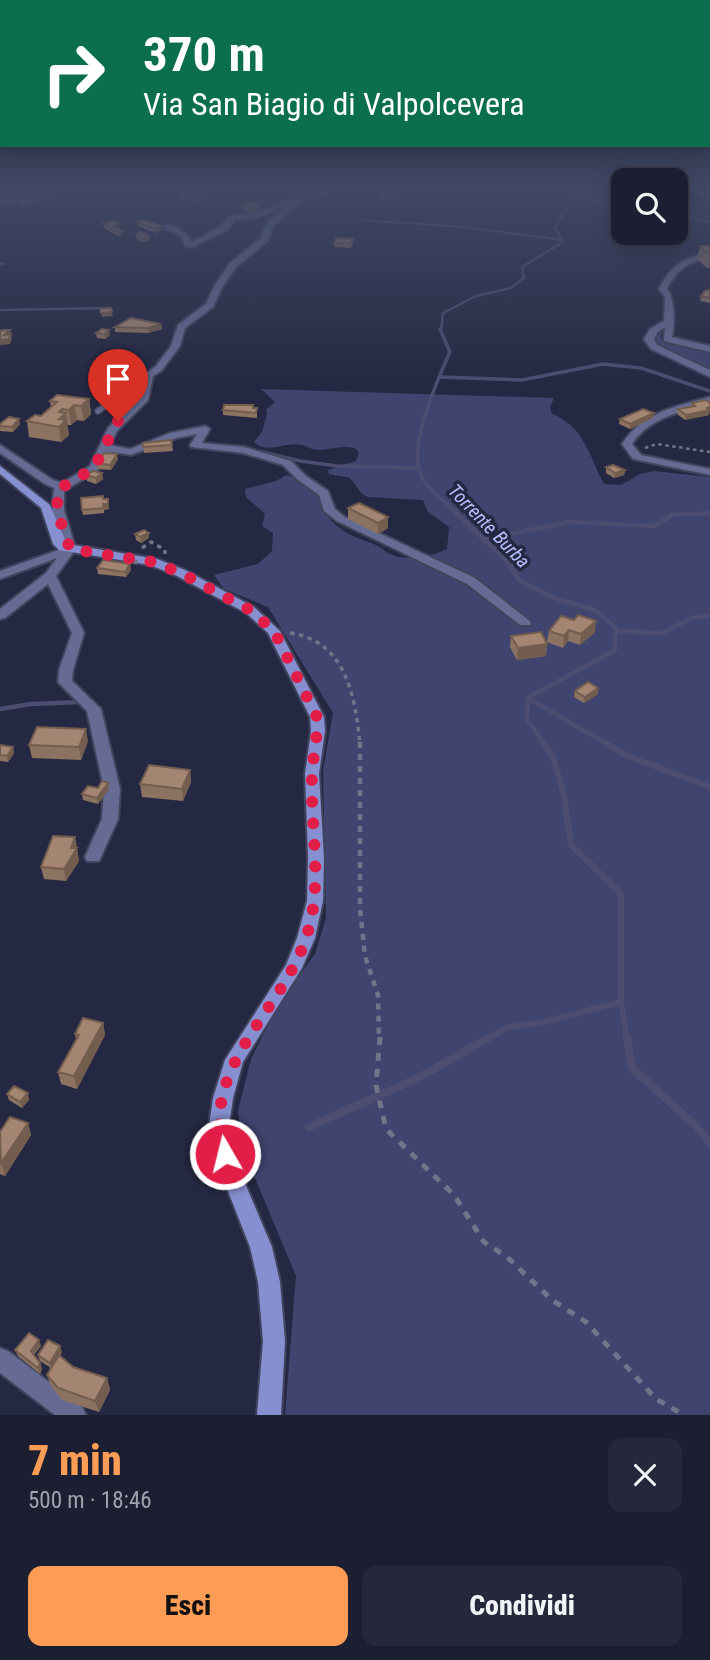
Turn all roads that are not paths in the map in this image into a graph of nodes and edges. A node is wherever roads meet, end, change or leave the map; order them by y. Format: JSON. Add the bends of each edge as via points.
{"nodes":[{"id":1,"x":248,"y":254,"type":"edge"},
{"id":2,"x":710,"y":256,"type":"edge"},
{"id":3,"x":668,"y":322,"type":"junction"},
{"id":4,"x":710,"y":349,"type":"edge"},
{"id":5,"x":710,"y":373,"type":"edge"},
{"id":6,"x":149,"y":375,"type":"junction"},
{"id":7,"x":710,"y":400,"type":"edge"},
{"id":8,"x":98,"y":411,"type":"dead end"},
{"id":9,"x":0,"y":448,"type":"edge"},
{"id":10,"x":99,"y":457,"type":"junction"},
{"id":11,"x":0,"y":469,"type":"edge"},
{"id":12,"x":710,"y":472,"type":"edge"},
{"id":13,"x":62,"y":487,"type":"junction"},
{"id":14,"x":70,"y":549,"type":"junction"},
{"id":15,"x":0,"y":575,"type":"edge"},
{"id":16,"x":50,"y":576,"type":"junction"},
{"id":17,"x":0,"y":615,"type":"edge"},
{"id":18,"x":524,"y":622,"type":"dead end"},
{"id":19,"x":93,"y":857,"type":"dead end"},
{"id":20,"x":0,"y":1359,"type":"edge"},
{"id":21,"x":74,"y":1415,"type":"edge"},
{"id":22,"x":269,"y":1415,"type":"edge"}],
"edges":[{"from":1,"to":6,"type":"street","via":[[233,265],[209,305],[181,327],[175,346]]},
{"from":2,"to":3,"type":"street","via":[[678,265],[667,281],[663,289],[669,297]]},
{"from":3,"to":4,"type":"street","via":[[667,339]]},
{"from":3,"to":5,"type":"street","via":[[650,334],[651,344]]},
{"from":6,"to":8,"type":"lane"},
{"from":6,"to":10,"type":"street","via":[[143,400],[118,421]]},
{"from":7,"to":12,"type":"street","via":[[680,407],[636,430],[627,444],[643,459]]},
{"from":9,"to":13,"type":"street"},
{"from":10,"to":13,"type":"street","via":[[87,474]]},
{"from":10,"to":18,"type":"street","via":[[110,448],[131,452],[205,429],[195,445],[244,450],[287,463],[324,493],[331,511],[341,519],[471,581]]},
{"from":11,"to":14,"type":"street","via":[[46,507],[59,544]]},
{"from":13,"to":14,"type":"street","via":[[56,501]]},
{"from":14,"to":15,"type":"street"},
{"from":14,"to":16,"type":"street"},
{"from":14,"to":22,"type":"street","via":[[153,562],[250,610],[274,631],[317,717],[312,774],[315,901],[293,968],[234,1060],[218,1133],[261,1247],[269,1282],[274,1340]]},
{"from":16,"to":17,"type":"street"},
{"from":16,"to":19,"type":"street","via":[[78,633],[65,682],[94,709],[111,789],[110,819]]},
{"from":20,"to":21,"type":"street"}]}
